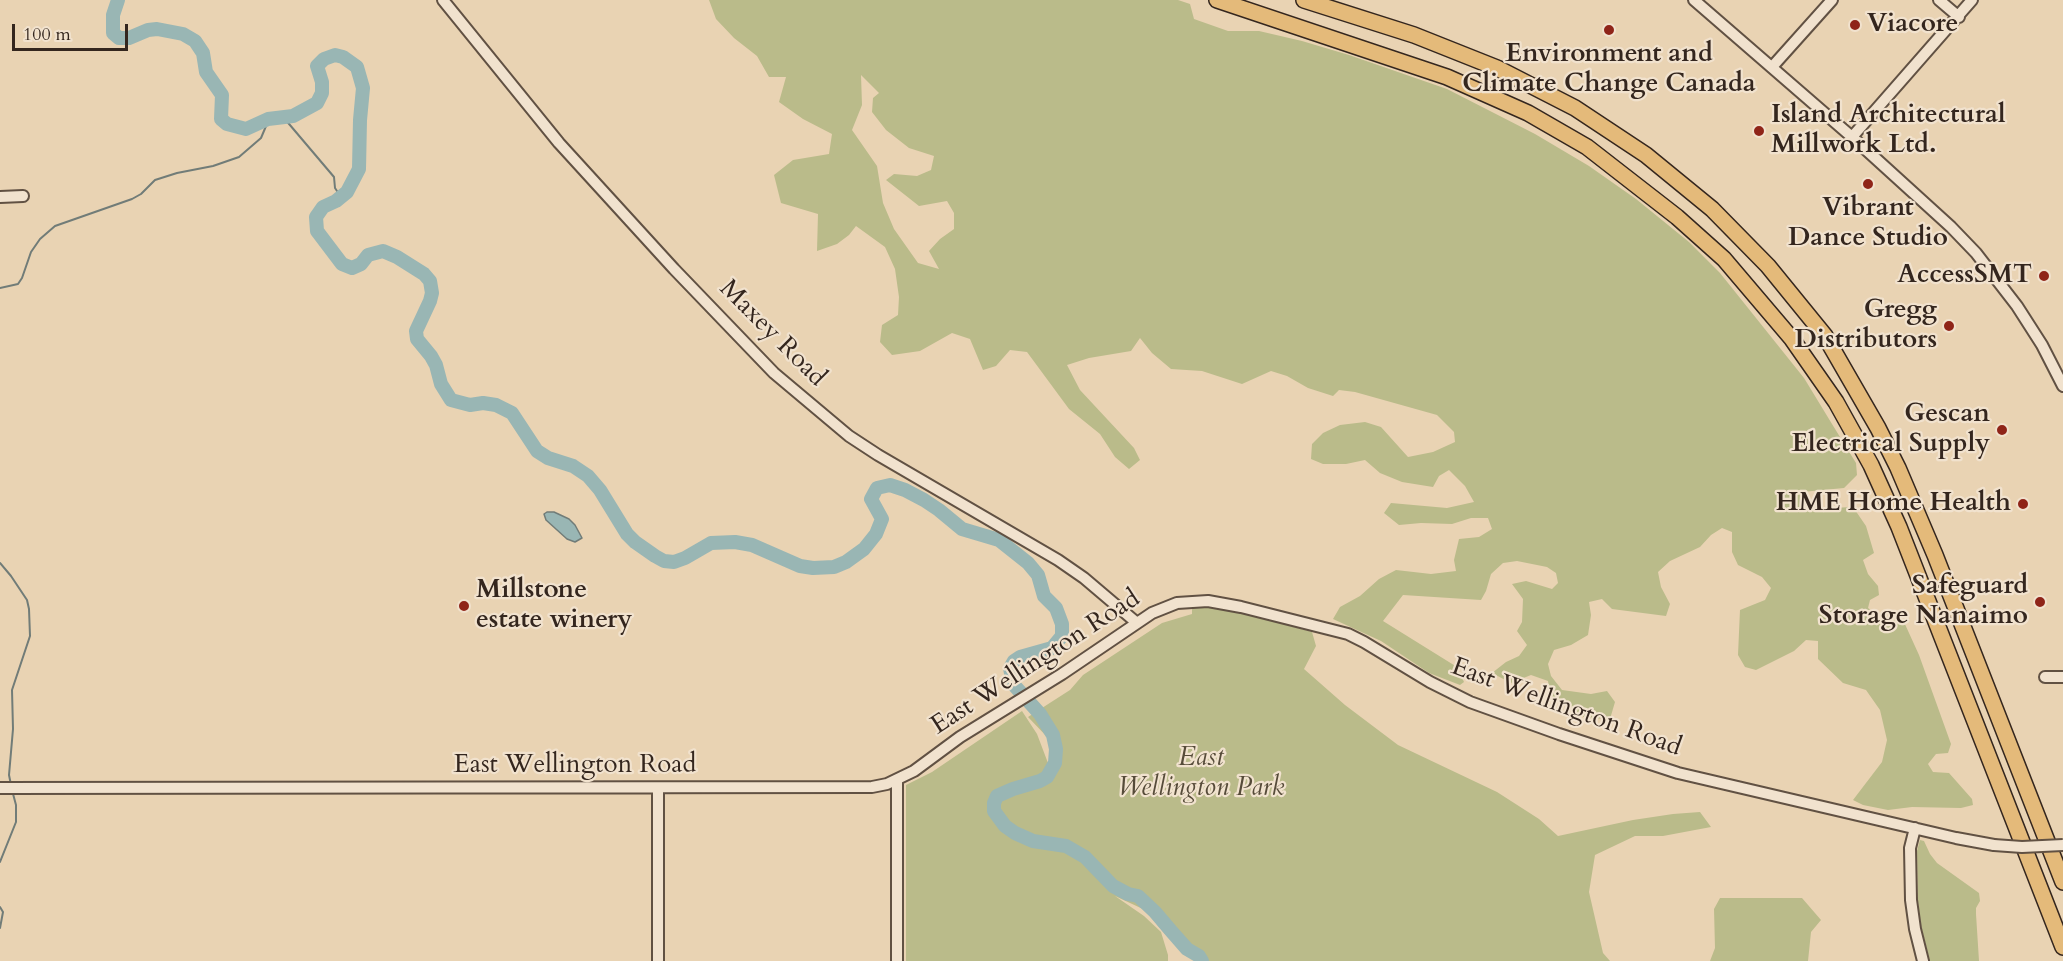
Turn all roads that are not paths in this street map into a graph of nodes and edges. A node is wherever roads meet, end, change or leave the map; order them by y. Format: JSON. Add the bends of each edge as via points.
{"nodes":[{"id":1,"x":443,"y":0,"type":"edge"},
{"id":2,"x":1217,"y":0,"type":"edge"},
{"id":3,"x":1304,"y":0,"type":"edge"},
{"id":4,"x":1694,"y":0,"type":"edge"},
{"id":5,"x":1832,"y":0,"type":"edge"},
{"id":6,"x":1939,"y":0,"type":"edge"},
{"id":7,"x":1972,"y":0,"type":"edge"},
{"id":8,"x":1959,"y":17,"type":"junction"},
{"id":9,"x":1773,"y":67,"type":"junction"},
{"id":10,"x":1852,"y":137,"type":"junction"},
{"id":11,"x":22,"y":196,"type":"dead end"},
{"id":12,"x":0,"y":197,"type":"edge"},
{"id":13,"x":2063,"y":386,"type":"edge"},
{"id":14,"x":1137,"y":623,"type":"junction"},
{"id":15,"x":2045,"y":677,"type":"dead end"},
{"id":16,"x":2063,"y":678,"type":"edge"},
{"id":17,"x":897,"y":780,"type":"junction"},
{"id":18,"x":0,"y":788,"type":"edge"},
{"id":19,"x":658,"y":789,"type":"junction"},
{"id":20,"x":1915,"y":828,"type":"junction"},
{"id":21,"x":2063,"y":845,"type":"edge"},
{"id":22,"x":2063,"y":882,"type":"edge"},
{"id":23,"x":2063,"y":947,"type":"edge"},
{"id":24,"x":658,"y":961,"type":"edge"},
{"id":25,"x":897,"y":961,"type":"edge"},
{"id":26,"x":1923,"y":961,"type":"edge"}],
"edges":[{"from":1,"to":14,"type":"street","name":"Maxey Road","via":[[559,143],[774,373],[849,436],[1058,560]]},
{"from":2,"to":23,"type":"highway","via":[[1447,77],[1528,114],[1587,147],[1724,259],[1792,339],[1836,402],[1871,465],[1903,537]]},
{"from":3,"to":22,"type":"highway","via":[[1414,35],[1497,68],[1575,108],[1646,155],[1712,209],[1768,266],[1825,336],[1898,468]]},
{"from":4,"to":9,"type":"street"},
{"from":5,"to":9,"type":"street"},
{"from":6,"to":8,"type":"street"},
{"from":7,"to":8,"type":"street"},
{"from":8,"to":10,"type":"street"},
{"from":9,"to":10,"type":"street"},
{"from":10,"to":13,"type":"street","via":[[1982,260],[2029,323]]},
{"from":11,"to":12,"type":"street"},
{"from":14,"to":17,"type":"street","name":"East Wellington Road"},
{"from":14,"to":20,"type":"street","name":"East Wellington Road","via":[[1172,604],[1208,601],[1339,631],[1446,691],[1549,731],[1678,774]]},
{"from":15,"to":16,"type":"street"},
{"from":17,"to":19,"type":"street","name":"East Wellington Road","via":[[864,787]]},
{"from":17,"to":25,"type":"street"},
{"from":18,"to":19,"type":"street","name":"East Wellington Road"},
{"from":19,"to":24,"type":"street"},
{"from":20,"to":21,"type":"street","name":"East Wellington Road","bridge":true,"via":[[1994,845]]},
{"from":20,"to":26,"type":"street","via":[[1910,848],[1911,900]]}]}
